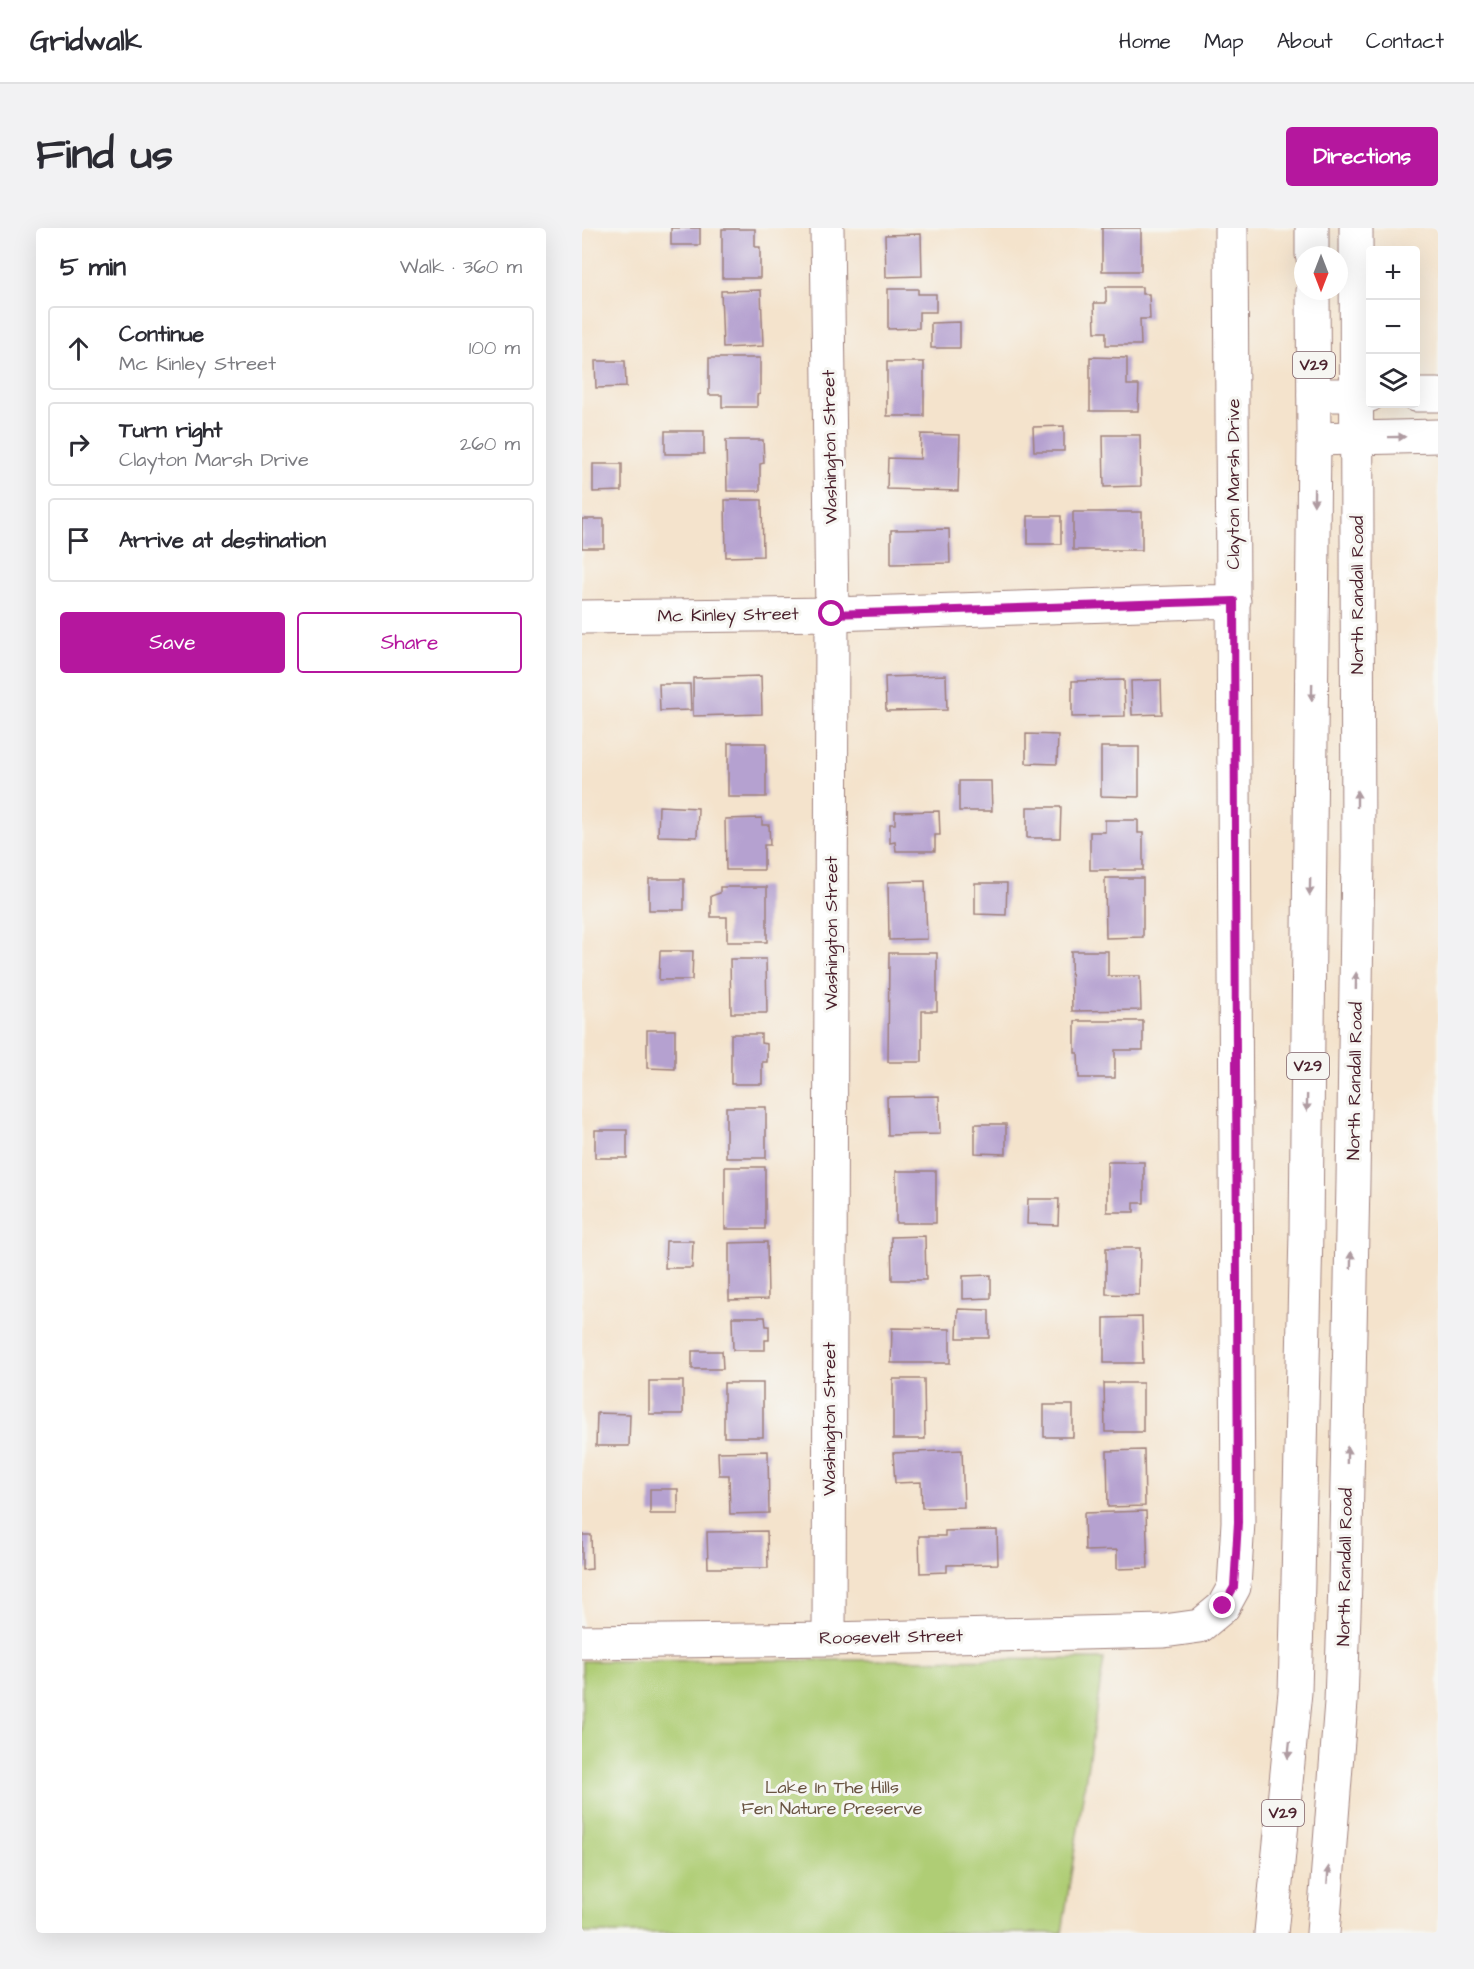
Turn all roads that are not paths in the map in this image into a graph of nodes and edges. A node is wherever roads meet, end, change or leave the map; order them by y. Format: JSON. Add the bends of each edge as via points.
{"nodes":[{"id":1,"x":827,"y":228,"type":"edge"},
{"id":2,"x":1231,"y":228,"type":"edge"},
{"id":3,"x":1312,"y":228,"type":"edge"},
{"id":4,"x":1356,"y":228,"type":"edge"},
{"id":5,"x":1312,"y":246,"type":"edge"},
{"id":6,"x":1313,"y":300,"type":"edge"},
{"id":7,"x":1438,"y":394,"type":"edge"},
{"id":8,"x":1314,"y":395,"type":"junction"},
{"id":9,"x":1363,"y":395,"type":"edge"},
{"id":10,"x":1420,"y":395,"type":"edge"},
{"id":11,"x":1438,"y":436,"type":"edge"},
{"id":12,"x":1356,"y":438,"type":"junction"},
{"id":13,"x":1314,"y":439,"type":"junction"},
{"id":14,"x":1234,"y":601,"type":"junction"},
{"id":15,"x":832,"y":614,"type":"junction"},
{"id":16,"x":582,"y":617,"type":"edge"},
{"id":17,"x":1200,"y":1626,"type":"joint"},
{"id":18,"x":829,"y":1639,"type":"junction"},
{"id":19,"x":582,"y":1642,"type":"edge"},
{"id":20,"x":1271,"y":1933,"type":"edge"},
{"id":21,"x":1323,"y":1933,"type":"edge"}],
"edges":[{"from":1,"to":15,"type":"street","name":"Washington Street"},
{"from":2,"to":14,"type":"street","name":"Clayton Marsh Drive"},
{"from":3,"to":5,"type":"street"},
{"from":4,"to":9,"type":"street","name":"North Randall Road","number":"V29"},
{"from":6,"to":8,"type":"street","number":"V29"},
{"from":7,"to":10,"type":"street"},
{"from":8,"to":9,"type":"street"},
{"from":8,"to":13,"type":"street","number":"V29"},
{"from":9,"to":12,"type":"street","name":"North Randall Road","number":"V29"},
{"from":12,"to":11,"type":"street","one_way":true},
{"from":12,"to":13,"type":"street"},
{"from":21,"to":12,"type":"street","name":"North Randall Road","number":"V29","one_way":true,"via":[[1341,1702],[1345,1571],[1358,858]]},
{"from":13,"to":20,"type":"street","number":"V29","one_way":true,"via":[[1303,1413],[1296,1659]]},
{"from":14,"to":15,"type":"street","name":"Mc Kinley Street"},
{"from":14,"to":17,"type":"street","name":"Clayton Marsh Drive","via":[[1238,1522],[1234,1587],[1223,1606]]},
{"from":15,"to":16,"type":"street","name":"Mc Kinley Street"},
{"from":15,"to":18,"type":"street","name":"Washington Street"},
{"from":17,"to":18,"type":"street","name":"Roosevelt Street","via":[[1164,1631]]},
{"from":18,"to":19,"type":"street","name":"Roosevelt Street"}]}
